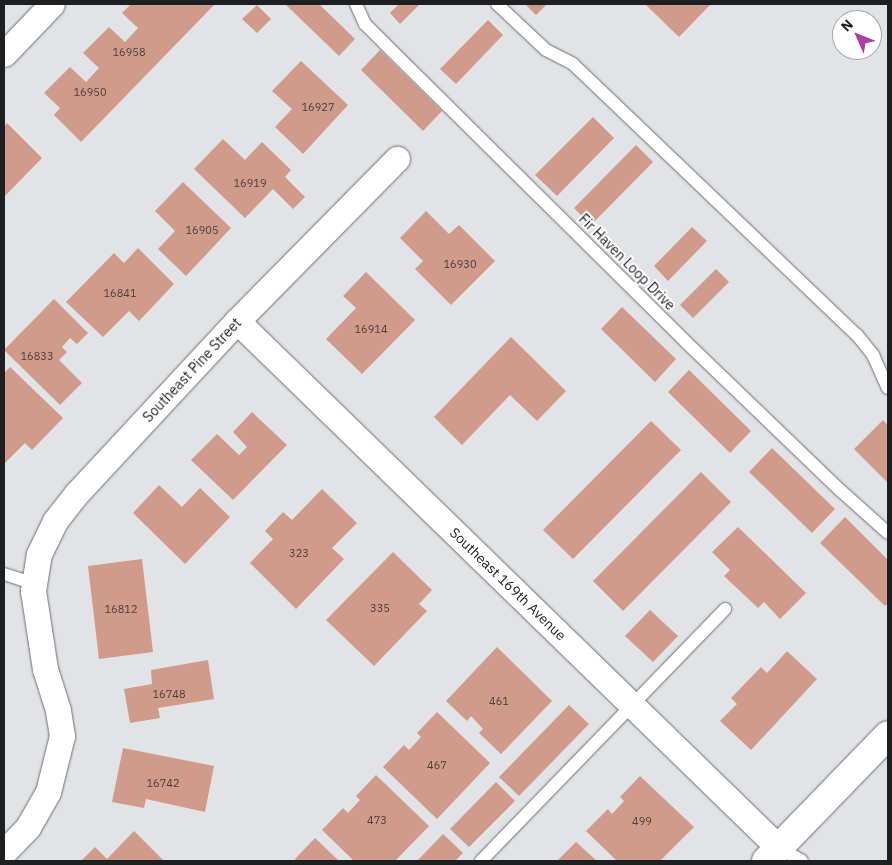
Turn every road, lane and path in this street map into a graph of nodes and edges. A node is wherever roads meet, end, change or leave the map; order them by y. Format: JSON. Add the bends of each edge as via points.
{"nodes":[{"id":1,"x":52,"y":4,"type":"edge"},
{"id":2,"x":356,"y":4,"type":"edge"},
{"id":3,"x":497,"y":4,"type":"edge"},
{"id":4,"x":4,"y":54,"type":"edge"},
{"id":5,"x":397,"y":159,"type":"dead end"},
{"id":6,"x":238,"y":321,"type":"junction"},
{"id":7,"x":888,"y":388,"type":"edge"},
{"id":8,"x":888,"y":533,"type":"edge"},
{"id":9,"x":4,"y":574,"type":"edge"},
{"id":10,"x":35,"y":596,"type":"junction"},
{"id":11,"x":726,"y":608,"type":"dead end"},
{"id":12,"x":632,"y":705,"type":"junction"},
{"id":13,"x":888,"y":735,"type":"edge"},
{"id":14,"x":4,"y":852,"type":"edge"},
{"id":15,"x":772,"y":854,"type":"edge"},
{"id":16,"x":482,"y":861,"type":"edge"},
{"id":17,"x":802,"y":861,"type":"edge"}],
"edges":[{"from":1,"to":4,"type":"street"},
{"from":2,"to":8,"type":"lane","name":"Fir Haven Loop Drive","via":[[365,24],[398,57],[686,343]]},
{"from":3,"to":7,"type":"lane","via":[[546,50],[573,64],[857,335],[873,355]]},
{"from":5,"to":6,"type":"street","name":"Southeast Pine Street"},
{"from":6,"to":10,"type":"street","name":"Southeast Pine Street","via":[[54,521],[39,554]]},
{"from":6,"to":12,"type":"street","name":"Southeast 169th Avenue"},
{"from":9,"to":10,"type":"lane"},
{"from":10,"to":14,"type":"street","name":"Southeast Pine Street","via":[[45,669],[58,710],[62,736],[48,792],[28,827]]},
{"from":11,"to":12,"type":"lane"},
{"from":12,"to":15,"type":"street","name":"Southeast 169th Avenue"},
{"from":12,"to":16,"type":"lane"},
{"from":13,"to":15,"type":"main road"},
{"from":15,"to":17,"type":"lane"}]}
